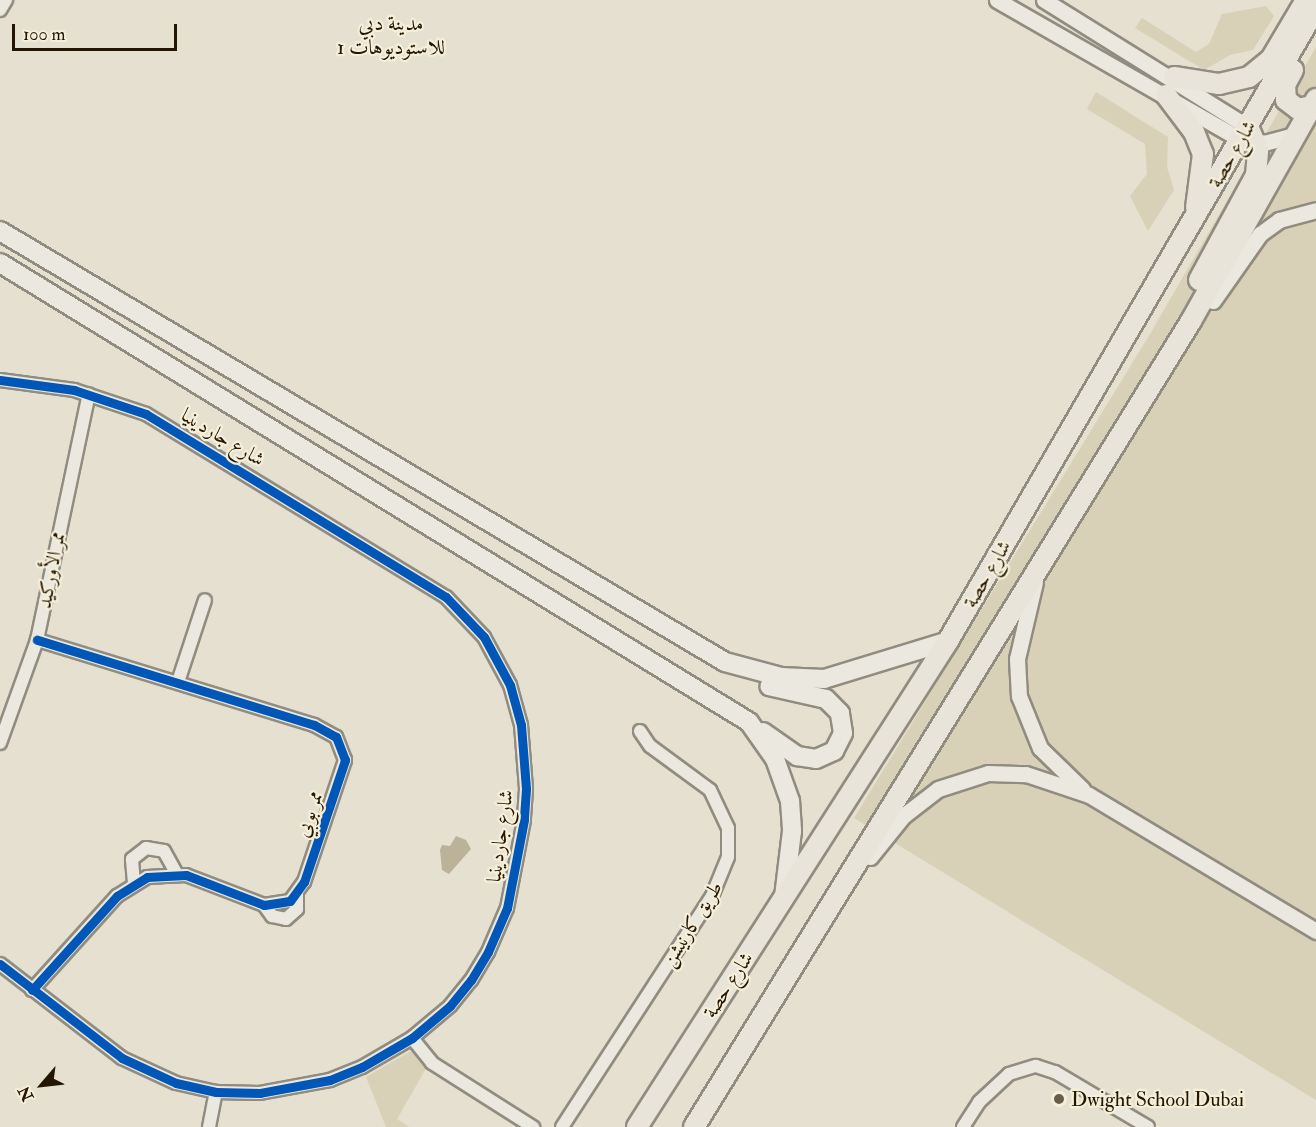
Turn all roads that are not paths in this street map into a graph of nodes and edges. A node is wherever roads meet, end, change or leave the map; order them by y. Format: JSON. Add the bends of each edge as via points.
{"nodes":[{"id":1,"x":6,"y":0,"type":"edge"},
{"id":2,"x":997,"y":0,"type":"edge"},
{"id":3,"x":1044,"y":0,"type":"edge"},
{"id":4,"x":1306,"y":0,"type":"edge"},
{"id":5,"x":0,"y":10,"type":"edge"},
{"id":6,"x":1313,"y":14,"type":"edge"},
{"id":7,"x":1170,"y":86,"type":"junction"},
{"id":8,"x":1314,"y":102,"type":"edge"},
{"id":9,"x":1297,"y":134,"type":"junction"},
{"id":10,"x":1248,"y":136,"type":"junction"},
{"id":11,"x":1316,"y":210,"type":"edge"},
{"id":12,"x":1194,"y":219,"type":"junction"},
{"id":13,"x":0,"y":231,"type":"edge"},
{"id":14,"x":0,"y":263,"type":"edge"},
{"id":15,"x":1191,"y":321,"type":"junction"},
{"id":16,"x":0,"y":380,"type":"edge"},
{"id":17,"x":1154,"y":381,"type":"junction"},
{"id":18,"x":90,"y":394,"type":"junction"},
{"id":19,"x":1036,"y":575,"type":"junction"},
{"id":20,"x":205,"y":600,"type":"dead end"},
{"id":21,"x":37,"y":640,"type":"junction"},
{"id":22,"x":948,"y":641,"type":"junction"},
{"id":23,"x":725,"y":662,"type":"junction"},
{"id":24,"x":178,"y":682,"type":"junction"},
{"id":25,"x":749,"y":722,"type":"junction"},
{"id":26,"x":640,"y":731,"type":"dead end"},
{"id":27,"x":0,"y":743,"type":"edge"},
{"id":28,"x":1089,"y":795,"type":"junction"},
{"id":29,"x":177,"y":873,"type":"junction"},
{"id":30,"x":134,"y":883,"type":"junction"},
{"id":31,"x":841,"y":887,"type":"junction"},
{"id":32,"x":784,"y":897,"type":"junction"},
{"id":33,"x":1316,"y":931,"type":"edge"},
{"id":34,"x":0,"y":964,"type":"edge"},
{"id":35,"x":32,"y":990,"type":"junction"},
{"id":36,"x":412,"y":1038,"type":"junction"},
{"id":37,"x":216,"y":1092,"type":"junction"},
{"id":38,"x":209,"y":1127,"type":"edge"},
{"id":39,"x":533,"y":1127,"type":"edge"},
{"id":40,"x":562,"y":1127,"type":"edge"},
{"id":41,"x":638,"y":1127,"type":"edge"},
{"id":42,"x":694,"y":1127,"type":"edge"},
{"id":43,"x":963,"y":1127,"type":"edge"},
{"id":44,"x":1149,"y":1127,"type":"edge"}],
"edges":[{"from":1,"to":5,"type":"street"},
{"from":2,"to":7,"type":"street"},
{"from":3,"to":7,"type":"street"},
{"from":4,"to":7,"type":"main road","via":[[1271,59],[1249,77],[1219,84]]},
{"from":6,"to":8,"type":"main road","via":[[1310,39],[1284,93],[1291,105],[1302,109]]},
{"from":6,"to":10,"type":"main road","name":"شارع حصة"},
{"from":7,"to":10,"type":"street"},
{"from":7,"to":12,"type":"main road","via":[[1203,154]]},
{"from":8,"to":9,"type":"main road"},
{"from":9,"to":10,"type":"street"},
{"from":9,"to":15,"type":"main road"},
{"from":10,"to":12,"type":"main road","name":"شارع حصة"},
{"from":10,"to":17,"type":"main road","via":[[1259,162],[1256,176],[1173,328]]},
{"from":11,"to":15,"type":"street","via":[[1285,218],[1260,234],[1208,308]]},
{"from":12,"to":22,"type":"main road","name":"شارع حصة"},
{"from":13,"to":23,"type":"main road"},
{"from":14,"to":25,"type":"main road"},
{"from":15,"to":17,"type":"main road"},
{"from":16,"to":18,"type":"street","name":"شارع جاردينيا"},
{"from":17,"to":19,"type":"main road"},
{"from":18,"to":21,"type":"street","name":"ممر الأوركيد"},
{"from":18,"to":36,"type":"street","name":"شارع جاردينيا","via":[[164,423],[432,586],[472,622],[502,668],[521,725],[526,789],[507,908],[471,980],[444,1011]]},
{"from":19,"to":28,"type":"street","via":[[1017,659],[1019,696],[1040,748]]},
{"from":19,"to":31,"type":"main road"},
{"from":20,"to":24,"type":"street"},
{"from":21,"to":24,"type":"street","name":"ممر بوبي"},
{"from":21,"to":27,"type":"street","name":"ممر الأوركيد"},
{"from":22,"to":23,"type":"main road","via":[[824,679],[781,677]]},
{"from":22,"to":32,"type":"main road","name":"شارع حصة"},
{"from":23,"to":25,"type":"main road","via":[[763,684],[826,699],[840,713],[843,733],[826,756],[806,759]]},
{"from":24,"to":29,"type":"street","name":"ممر بوبي","via":[[330,732],[341,744],[344,768],[297,895],[297,909],[286,919],[272,916],[264,905]]},
{"from":25,"to":32,"type":"main road","via":[[776,759],[790,801],[792,831]]},
{"from":26,"to":40,"type":"street","name":"طريق كارنيشن","via":[[650,746],[694,775],[714,795],[728,828],[728,857],[712,896]]},
{"from":28,"to":31,"type":"street","via":[[1026,774],[988,773],[954,781],[912,806]]},
{"from":28,"to":33,"type":"street"},
{"from":29,"to":30,"type":"street","name":"ممر بوبي","via":[[154,875]]},
{"from":29,"to":30,"type":"street","via":[[164,851],[146,848],[132,859]]},
{"from":30,"to":35,"type":"street","name":"ممر بوبي","via":[[117,896]]},
{"from":31,"to":42,"type":"main road"},
{"from":32,"to":41,"type":"main road","name":"شارع حصة"},
{"from":34,"to":35,"type":"street","name":"شارع جاردينيا"},
{"from":35,"to":37,"type":"street","name":"شارع جاردينيا","via":[[139,1068],[176,1083]]},
{"from":36,"to":37,"type":"street","name":"شارع جاردينيا","via":[[362,1067],[330,1080],[260,1093]]},
{"from":36,"to":39,"type":"street","via":[[432,1063]]},
{"from":37,"to":38,"type":"street"},
{"from":43,"to":44,"type":"street","via":[[979,1102],[1009,1074],[1036,1066],[1055,1072]]}]}
